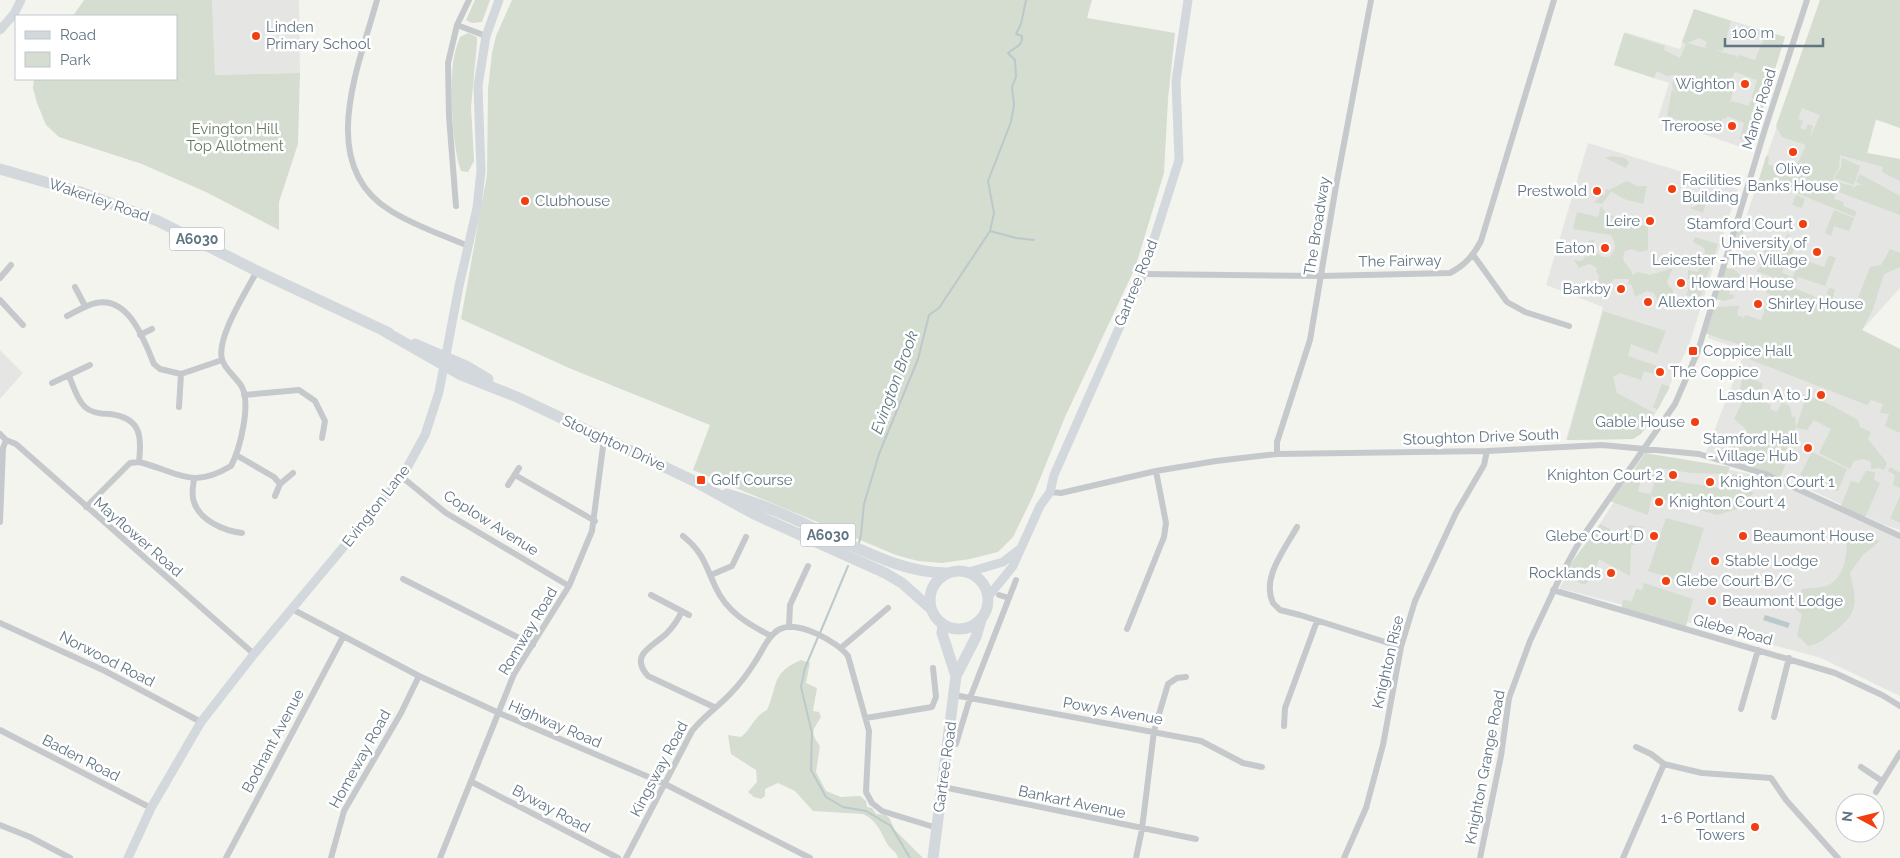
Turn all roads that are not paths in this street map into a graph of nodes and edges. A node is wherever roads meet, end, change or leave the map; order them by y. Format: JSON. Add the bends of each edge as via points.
{"nodes":[{"id":1,"x":21,"y":0,"type":"edge"},
{"id":2,"x":376,"y":0,"type":"edge"},
{"id":3,"x":469,"y":0,"type":"edge"},
{"id":4,"x":499,"y":0,"type":"edge"},
{"id":5,"x":1188,"y":0,"type":"edge"},
{"id":6,"x":1371,"y":0,"type":"edge"},
{"id":7,"x":1554,"y":0,"type":"edge"},
{"id":8,"x":1807,"y":0,"type":"edge"},
{"id":9,"x":456,"y":25,"type":"junction"},
{"id":10,"x":0,"y":30,"type":"edge"},
{"id":11,"x":486,"y":36,"type":"junction"},
{"id":12,"x":0,"y":169,"type":"edge"},
{"id":13,"x":456,"y":206,"type":"dead end"},
{"id":14,"x":468,"y":246,"type":"junction"},
{"id":15,"x":1474,"y":256,"type":"junction"},
{"id":16,"x":11,"y":265,"type":"dead end"},
{"id":17,"x":257,"y":271,"type":"junction"},
{"id":18,"x":1143,"y":274,"type":"junction"},
{"id":19,"x":1322,"y":276,"type":"junction"},
{"id":20,"x":0,"y":278,"type":"edge"},
{"id":21,"x":76,"y":287,"type":"dead end"},
{"id":22,"x":0,"y":300,"type":"edge"},
{"id":23,"x":85,"y":306,"type":"junction"},
{"id":24,"x":67,"y":316,"type":"dead end"},
{"id":25,"x":23,"y":325,"type":"dead end"},
{"id":26,"x":1569,"y":326,"type":"dead end"},
{"id":27,"x":152,"y":329,"type":"dead end"},
{"id":28,"x":140,"y":335,"type":"junction"},
{"id":29,"x":222,"y":360,"type":"junction"},
{"id":30,"x":445,"y":361,"type":"junction"},
{"id":31,"x":90,"y":365,"type":"dead end"},
{"id":32,"x":181,"y":374,"type":"junction"},
{"id":33,"x":69,"y":376,"type":"junction"},
{"id":34,"x":52,"y":383,"type":"dead end"},
{"id":35,"x":244,"y":395,"type":"junction"},
{"id":36,"x":179,"y":407,"type":"dead end"},
{"id":37,"x":0,"y":434,"type":"edge"},
{"id":38,"x":322,"y":438,"type":"dead end"},
{"id":39,"x":604,"y":439,"type":"junction"},
{"id":40,"x":6,"y":440,"type":"junction"},
{"id":41,"x":1646,"y":447,"type":"junction"},
{"id":42,"x":1487,"y":452,"type":"junction"},
{"id":43,"x":1277,"y":454,"type":"junction"},
{"id":44,"x":236,"y":455,"type":"junction"},
{"id":45,"x":139,"y":462,"type":"junction"},
{"id":46,"x":519,"y":468,"type":"dead end"},
{"id":47,"x":1156,"y":471,"type":"junction"},
{"id":48,"x":293,"y":473,"type":"dead end"},
{"id":49,"x":515,"y":475,"type":"junction"},
{"id":50,"x":402,"y":477,"type":"junction"},
{"id":51,"x":194,"y":479,"type":"junction"},
{"id":52,"x":280,"y":484,"type":"junction"},
{"id":53,"x":508,"y":485,"type":"dead end"},
{"id":54,"x":711,"y":489,"type":"junction"},
{"id":55,"x":1050,"y":492,"type":"junction"},
{"id":56,"x":275,"y":496,"type":"dead end"},
{"id":57,"x":86,"y":507,"type":"junction"},
{"id":58,"x":594,"y":521,"type":"junction"},
{"id":59,"x":0,"y":522,"type":"edge"},
{"id":60,"x":1297,"y":527,"type":"dead end"},
{"id":61,"x":242,"y":533,"type":"dead end"},
{"id":62,"x":683,"y":536,"type":"dead end"},
{"id":63,"x":1900,"y":536,"type":"edge"},
{"id":64,"x":746,"y":537,"type":"dead end"},
{"id":65,"x":1020,"y":549,"type":"junction"},
{"id":66,"x":808,"y":566,"type":"dead end"},
{"id":67,"x":969,"y":572,"type":"junction"},
{"id":68,"x":946,"y":573,"type":"junction"},
{"id":69,"x":711,"y":575,"type":"junction"},
{"id":70,"x":402,"y":579,"type":"dead end"},
{"id":71,"x":1016,"y":580,"type":"dead end"},
{"id":72,"x":569,"y":586,"type":"junction"},
{"id":73,"x":1554,"y":590,"type":"junction"},
{"id":74,"x":651,"y":595,"type":"dead end"},
{"id":75,"x":994,"y":596,"type":"junction"},
{"id":76,"x":1009,"y":598,"type":"junction"},
{"id":77,"x":888,"y":608,"type":"dead end"},
{"id":78,"x":930,"y":608,"type":"junction"},
{"id":79,"x":292,"y":609,"type":"junction"},
{"id":80,"x":981,"y":620,"type":"junction"},
{"id":81,"x":1317,"y":621,"type":"junction"},
{"id":82,"x":0,"y":623,"type":"edge"},
{"id":83,"x":943,"y":625,"type":"junction"},
{"id":84,"x":789,"y":627,"type":"junction"},
{"id":85,"x":1127,"y":629,"type":"dead end"},
{"id":86,"x":771,"y":636,"type":"junction"},
{"id":87,"x":344,"y":637,"type":"junction"},
{"id":88,"x":533,"y":645,"type":"junction"},
{"id":89,"x":842,"y":647,"type":"junction"},
{"id":90,"x":1401,"y":647,"type":"junction"},
{"id":91,"x":1758,"y":650,"type":"junction"},
{"id":92,"x":254,"y":654,"type":"junction"},
{"id":93,"x":1789,"y":658,"type":"junction"},
{"id":94,"x":933,"y":668,"type":"dead end"},
{"id":95,"x":419,"y":676,"type":"junction"},
{"id":96,"x":956,"y":676,"type":"junction"},
{"id":97,"x":1186,"y":677,"type":"dead end"},
{"id":98,"x":954,"y":694,"type":"junction"},
{"id":99,"x":970,"y":698,"type":"junction"},
{"id":100,"x":1900,"y":706,"type":"edge"},
{"id":101,"x":714,"y":707,"type":"junction"},
{"id":102,"x":1741,"y":709,"type":"dead end"},
{"id":103,"x":499,"y":714,"type":"junction"},
{"id":104,"x":1774,"y":717,"type":"dead end"},
{"id":105,"x":866,"y":718,"type":"junction"},
{"id":106,"x":201,"y":722,"type":"junction"},
{"id":107,"x":1284,"y":726,"type":"dead end"},
{"id":108,"x":0,"y":730,"type":"edge"},
{"id":109,"x":1154,"y":732,"type":"junction"},
{"id":110,"x":956,"y":744,"type":"dead end"},
{"id":111,"x":1636,"y":747,"type":"dead end"},
{"id":112,"x":1900,"y":754,"type":"edge"},
{"id":113,"x":1664,"y":764,"type":"junction"},
{"id":114,"x":1262,"y":767,"type":"dead end"},
{"id":115,"x":1861,"y":767,"type":"dead end"},
{"id":116,"x":1882,"y":781,"type":"junction"},
{"id":117,"x":472,"y":782,"type":"junction"},
{"id":118,"x":665,"y":784,"type":"junction"},
{"id":119,"x":943,"y":787,"type":"junction"},
{"id":120,"x":1876,"y":792,"type":"dead end"},
{"id":121,"x":151,"y":808,"type":"junction"},
{"id":122,"x":0,"y":825,"type":"edge"},
{"id":123,"x":937,"y":828,"type":"junction"},
{"id":124,"x":1142,"y":829,"type":"junction"},
{"id":125,"x":1196,"y":839,"type":"dead end"},
{"id":126,"x":70,"y":858,"type":"edge"},
{"id":127,"x":128,"y":858,"type":"edge"},
{"id":128,"x":226,"y":858,"type":"edge"},
{"id":129,"x":331,"y":858,"type":"edge"},
{"id":130,"x":440,"y":858,"type":"edge"},
{"id":131,"x":618,"y":858,"type":"edge"},
{"id":132,"x":626,"y":858,"type":"edge"},
{"id":133,"x":810,"y":858,"type":"edge"},
{"id":134,"x":933,"y":858,"type":"edge"},
{"id":135,"x":1136,"y":858,"type":"edge"},
{"id":136,"x":1344,"y":858,"type":"edge"},
{"id":137,"x":1480,"y":858,"type":"edge"},
{"id":138,"x":1623,"y":858,"type":"edge"},
{"id":139,"x":1838,"y":858,"type":"edge"}],
"edges":[{"from":1,"to":10,"type":"main road"},
{"from":2,"to":14,"type":"street","via":[[349,110],[347,142],[355,170],[370,193],[390,211]]},
{"from":3,"to":9,"type":"street"},
{"from":4,"to":11,"type":"main road","name":"Evington Lane"},
{"from":5,"to":18,"type":"main road","name":"Gartree Road","via":[[1176,82],[1179,160]]},
{"from":6,"to":19,"type":"street","name":"The Broadway"},
{"from":7,"to":15,"type":"street"},
{"from":8,"to":41,"type":"street","name":"Manor Road","via":[[1698,351],[1675,404]]},
{"from":9,"to":11,"type":"street"},
{"from":9,"to":13,"type":"street","via":[[448,63]]},
{"from":11,"to":14,"type":"main road","name":"Evington Lane","via":[[478,86],[481,171]]},
{"from":12,"to":17,"type":"highway","name":"Wakerley Road","number":"A6030","via":[[130,209],[180,230]]},
{"from":14,"to":30,"type":"main road","name":"Evington Lane"},
{"from":15,"to":19,"type":"street","name":"The Fairway","via":[[1450,272]]},
{"from":15,"to":26,"type":"street","via":[[1507,302],[1524,312]]},
{"from":16,"to":20,"type":"street"},
{"from":17,"to":29,"type":"street","via":[[232,320],[223,345]]},
{"from":17,"to":30,"type":"highway","name":"Wakerley Road","number":"A6030"},
{"from":18,"to":19,"type":"street","name":"The Fairway"},
{"from":18,"to":55,"type":"main road","name":"Gartree Road","via":[[1054,475]]},
{"from":19,"to":43,"type":"street","name":"The Broadway","via":[[1310,340],[1277,442]]},
{"from":21,"to":23,"type":"street"},
{"from":22,"to":25,"type":"street"},
{"from":23,"to":24,"type":"street"},
{"from":23,"to":28,"type":"street","via":[[98,302],[120,308],[128,314]]},
{"from":27,"to":28,"type":"street"},
{"from":28,"to":32,"type":"street","via":[[154,364]]},
{"from":29,"to":32,"type":"street"},
{"from":29,"to":35,"type":"street"},
{"from":30,"to":39,"type":"highway","name":"Stoughton Drive","number":"A6030","via":[[466,366],[518,397]]},
{"from":30,"to":50,"type":"main road","name":"Evington Lane","via":[[433,416]]},
{"from":31,"to":33,"type":"street"},
{"from":32,"to":36,"type":"street"},
{"from":33,"to":34,"type":"street"},
{"from":33,"to":45,"type":"street","via":[[84,406],[95,412],[127,418],[137,427],[141,443]]},
{"from":35,"to":38,"type":"street","via":[[299,390],[314,401],[325,421]]},
{"from":35,"to":44,"type":"street","via":[[241,442]]},
{"from":37,"to":40,"type":"street","name":"Mayflower Road"},
{"from":39,"to":54,"type":"highway","name":"Stoughton Drive","number":"A6030"},
{"from":39,"to":58,"type":"street","name":"Romway Road"},
{"from":40,"to":57,"type":"street","name":"Mayflower Road","via":[[16,444]]},
{"from":40,"to":59,"type":"street"},
{"from":41,"to":42,"type":"street","name":"Stoughton Drive South","via":[[1602,445]]},
{"from":41,"to":63,"type":"street","name":"Stoughton Drive South","via":[[1699,454],[1765,474]]},
{"from":41,"to":73,"type":"street","name":"Knighton Grange Road","via":[[1601,508]]},
{"from":42,"to":43,"type":"street","name":"Stoughton Drive South"},
{"from":42,"to":90,"type":"street","name":"Knighton Rise","via":[[1484,465],[1435,555],[1415,601]]},
{"from":43,"to":47,"type":"street","name":"Stoughton Drive South"},
{"from":44,"to":51,"type":"street","via":[[231,466],[217,474]]},
{"from":44,"to":52,"type":"street","via":[[274,476]]},
{"from":45,"to":51,"type":"street"},
{"from":45,"to":57,"type":"street","via":[[130,463],[122,469]]},
{"from":46,"to":49,"type":"street"},
{"from":47,"to":55,"type":"street","name":"Stoughton Drive South","via":[[1061,493]]},
{"from":47,"to":85,"type":"street","via":[[1166,523],[1164,537]]},
{"from":48,"to":52,"type":"street"},
{"from":49,"to":53,"type":"street"},
{"from":49,"to":58,"type":"street"},
{"from":50,"to":72,"type":"street","name":"Coplow Avenue","via":[[446,513]]},
{"from":50,"to":79,"type":"main road","name":"Evington Lane"},
{"from":51,"to":61,"type":"street","via":[[194,504],[210,521],[228,531]]},
{"from":52,"to":56,"type":"street"},
{"from":54,"to":68,"type":"highway","name":"Stoughton Drive","number":"A6030","via":[[758,503],[890,563],[929,573]]},
{"from":54,"to":78,"type":"highway","name":"Stoughton Drive","number":"A6030","via":[[754,514],[885,573],[902,583]]},
{"from":55,"to":65,"type":"main road","name":"Gartree Road"},
{"from":57,"to":92,"type":"street","name":"Mayflower Road"},
{"from":58,"to":72,"type":"street","name":"Romway Road"},
{"from":60,"to":81,"type":"street","via":[[1272,576],[1269,595],[1280,610]]},
{"from":62,"to":69,"type":"street","via":[[704,558]]},
{"from":64,"to":69,"type":"street","via":[[732,566]]},
{"from":65,"to":67,"type":"main road","via":[[1002,562]]},
{"from":65,"to":75,"type":"main road","name":"Gartree Road"},
{"from":66,"to":84,"type":"street","via":[[790,605]]},
{"from":67,"to":68,"type":"highway"},
{"from":67,"to":75,"type":"highway","via":[[980,579]]},
{"from":68,"to":78,"type":"highway","via":[[933,584],[929,594]]},
{"from":69,"to":86,"type":"street","via":[[715,588],[733,613]]},
{"from":70,"to":88,"type":"street"},
{"from":71,"to":76,"type":"street","name":"Gartree Road"},
{"from":72,"to":88,"type":"street","name":"Romway Road"},
{"from":73,"to":91,"type":"street","name":"Glebe Road"},
{"from":73,"to":137,"type":"street","name":"Knighton Grange Road","via":[[1530,641],[1509,698]]},
{"from":74,"to":101,"type":"street","via":[[685,613],[646,650],[641,663],[643,670],[648,676]]},
{"from":75,"to":76,"type":"street"},
{"from":75,"to":80,"type":"highway"},
{"from":76,"to":99,"type":"street","name":"Gartree Road"},
{"from":77,"to":89,"type":"street"},
{"from":78,"to":83,"type":"highway"},
{"from":79,"to":87,"type":"street","name":"Highway Road"},
{"from":79,"to":92,"type":"main road","name":"Evington Lane"},
{"from":80,"to":83,"type":"highway","via":[[960,630]]},
{"from":80,"to":96,"type":"highway","name":"Gartree Road"},
{"from":81,"to":90,"type":"street"},
{"from":81,"to":107,"type":"street","via":[[1285,708]]},
{"from":82,"to":106,"type":"street","name":"Norwood Road","via":[[105,671]]},
{"from":83,"to":96,"type":"highway","name":"Gartree Road","via":[[942,633]]},
{"from":84,"to":86,"type":"street","name":"Kingsway Road","via":[[780,628]]},
{"from":84,"to":89,"type":"street","via":[[814,633]]},
{"from":86,"to":101,"type":"street","name":"Kingsway Road","via":[[743,678]]},
{"from":87,"to":95,"type":"street","name":"Highway Road"},
{"from":87,"to":128,"type":"street","name":"Bodnant Avenue"},
{"from":88,"to":103,"type":"street","name":"Romway Road","via":[[514,674]]},
{"from":89,"to":105,"type":"street","via":[[852,667]]},
{"from":90,"to":136,"type":"street","name":"Knighton Rise","via":[[1383,745],[1366,808]]},
{"from":91,"to":93,"type":"street","name":"Glebe Road"},
{"from":91,"to":102,"type":"street"},
{"from":92,"to":106,"type":"main road","name":"Evington Lane"},
{"from":93,"to":100,"type":"street","name":"Glebe Road","via":[[1835,673]]},
{"from":93,"to":104,"type":"street"},
{"from":94,"to":105,"type":"street","via":[[936,697],[932,707]]},
{"from":95,"to":103,"type":"street","name":"Highway Road"},
{"from":95,"to":129,"type":"street","name":"Homeway Road","via":[[344,811]]},
{"from":96,"to":98,"type":"highway","name":"Gartree Road"},
{"from":97,"to":109,"type":"street","via":[[1168,684]]},
{"from":98,"to":99,"type":"street","name":"Powys Avenue"},
{"from":98,"to":119,"type":"highway","name":"Gartree Road"},
{"from":99,"to":109,"type":"street","name":"Powys Avenue"},
{"from":99,"to":110,"type":"street","name":"Gartree Road"},
{"from":101,"to":118,"type":"street","name":"Kingsway Road","via":[[692,731]]},
{"from":103,"to":117,"type":"street","name":"Romway Road"},
{"from":103,"to":118,"type":"street","name":"Highway Road"},
{"from":105,"to":123,"type":"street","via":[[869,739],[866,792],[872,804],[892,815]]},
{"from":106,"to":121,"type":"main road","name":"Evington Lane"},
{"from":108,"to":121,"type":"street","name":"Baden Road"},
{"from":109,"to":114,"type":"street","name":"Powys Avenue","via":[[1201,740],[1243,764]]},
{"from":109,"to":124,"type":"street"},
{"from":111,"to":113,"type":"street"},
{"from":112,"to":116,"type":"street"},
{"from":113,"to":138,"type":"street"},
{"from":113,"to":139,"type":"street","via":[[1702,773],[1770,778]]},
{"from":115,"to":116,"type":"street"},
{"from":116,"to":120,"type":"street"},
{"from":117,"to":130,"type":"street","name":"Romway Road"},
{"from":117,"to":131,"type":"street","name":"Byway Road"},
{"from":118,"to":132,"type":"street","name":"Kingsway Road"},
{"from":118,"to":133,"type":"street","name":"Highway Road"},
{"from":119,"to":123,"type":"highway","name":"Gartree Road"},
{"from":119,"to":124,"type":"street","name":"Bankart Avenue"},
{"from":121,"to":127,"type":"main road","name":"Evington Lane"},
{"from":122,"to":126,"type":"street"},
{"from":123,"to":134,"type":"highway","name":"Gartree Road"},
{"from":124,"to":125,"type":"street","name":"Bankart Avenue"},
{"from":124,"to":135,"type":"street"}]}
